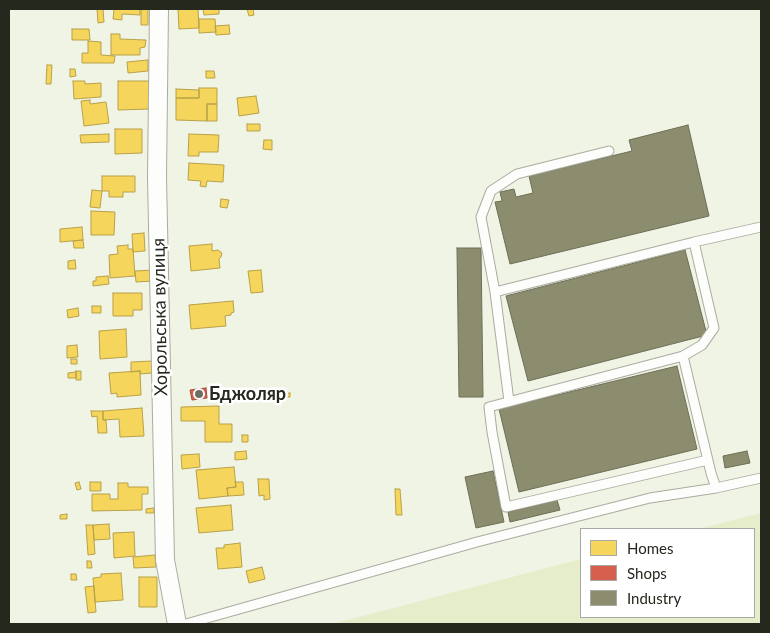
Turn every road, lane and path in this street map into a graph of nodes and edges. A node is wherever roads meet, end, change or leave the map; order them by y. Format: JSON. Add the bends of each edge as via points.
{"nodes":[{"id":1,"x":158,"y":9,"type":"edge"},
{"id":2,"x":609,"y":151,"type":"dead end"},
{"id":3,"x":761,"y":227,"type":"edge"},
{"id":4,"x":694,"y":242,"type":"junction"},
{"id":5,"x":496,"y":292,"type":"junction"},
{"id":6,"x":683,"y":356,"type":"junction"},
{"id":7,"x":509,"y":401,"type":"junction"},
{"id":8,"x":708,"y":460,"type":"junction"},
{"id":9,"x":761,"y":478,"type":"edge"},
{"id":10,"x":716,"y":488,"type":"junction"},
{"id":11,"x":177,"y":624,"type":"edge"},
{"id":12,"x":186,"y":624,"type":"edge"}],
"edges":[{"from":1,"to":11,"type":"street","name":"Хорольська вулиця","via":[[157,177],[165,560]]},
{"from":2,"to":5,"type":"lane","via":[[517,174],[491,191],[480,217]]},
{"from":3,"to":4,"type":"lane"},
{"from":4,"to":5,"type":"lane"},
{"from":4,"to":6,"type":"lane","via":[[714,328],[702,345]]},
{"from":5,"to":7,"type":"lane"},
{"from":6,"to":7,"type":"lane"},
{"from":6,"to":8,"type":"lane"},
{"from":7,"to":8,"type":"lane","via":[[489,407],[506,507]]},
{"from":8,"to":10,"type":"lane"},
{"from":9,"to":10,"type":"lane"},
{"from":10,"to":12,"type":"lane","via":[[650,498],[486,540]]}]}
